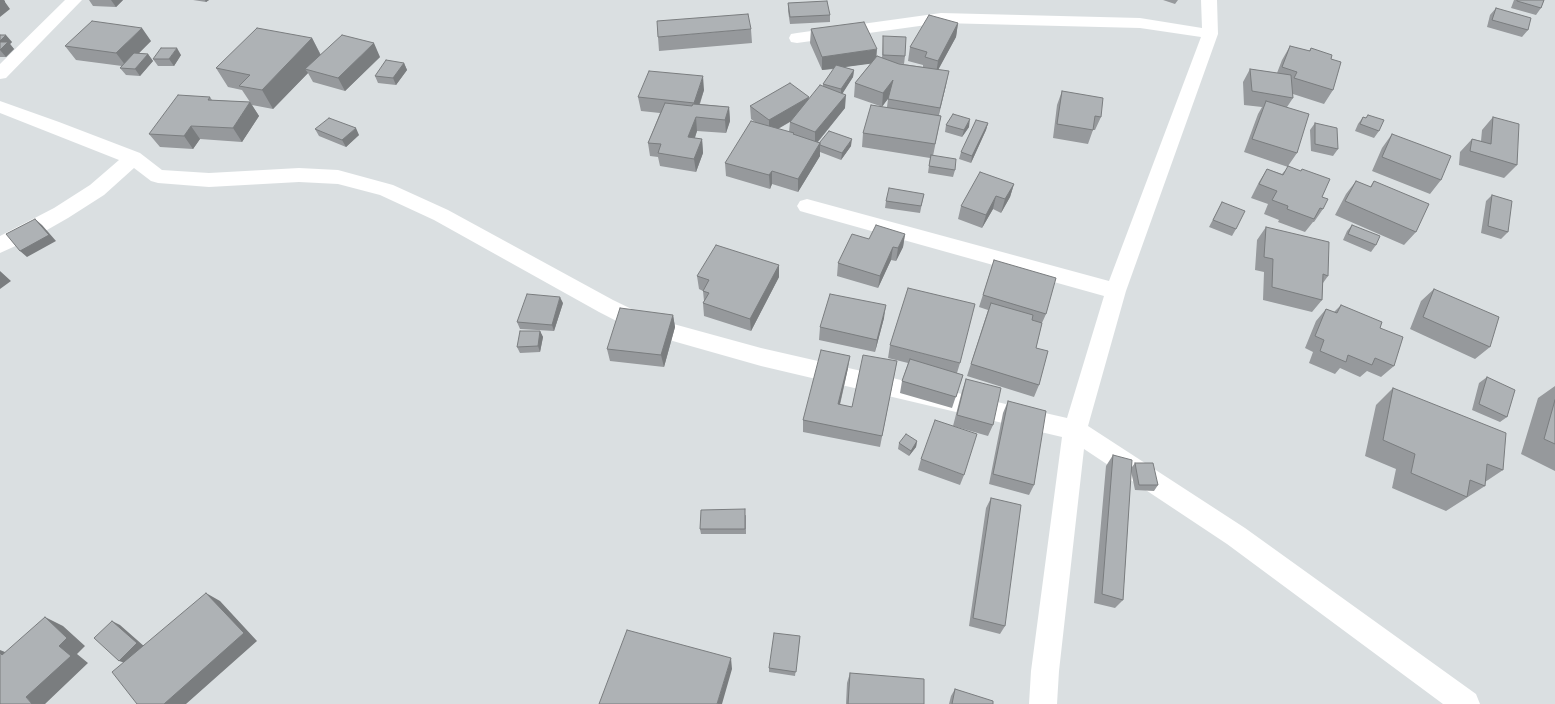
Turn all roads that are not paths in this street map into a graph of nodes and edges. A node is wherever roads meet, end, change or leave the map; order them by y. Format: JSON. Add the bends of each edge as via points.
{"nodes":[{"id":1,"x":74,"y":0,"type":"edge"},
{"id":2,"x":1209,"y":0,"type":"edge"},
{"id":3,"x":1210,"y":34,"type":"junction"},
{"id":4,"x":797,"y":38,"type":"dead end"},
{"id":5,"x":0,"y":74,"type":"edge"},
{"id":6,"x":0,"y":107,"type":"edge"},
{"id":7,"x":133,"y":158,"type":"junction"},
{"id":8,"x":807,"y":206,"type":"dead end"},
{"id":9,"x":0,"y":245,"type":"edge"},
{"id":10,"x":1116,"y":291,"type":"junction"},
{"id":11,"x":1076,"y":430,"type":"junction"},
{"id":12,"x":1043,"y":704,"type":"edge"},
{"id":13,"x":1466,"y":704,"type":"edge"}],
"edges":[{"from":1,"to":5,"type":"street"},
{"from":2,"to":3,"type":"street"},
{"from":3,"to":4,"type":"street","via":[[1140,23],[941,18]]},
{"from":3,"to":10,"type":"street"},
{"from":6,"to":7,"type":"street"},
{"from":7,"to":9,"type":"street","via":[[97,190]]},
{"from":7,"to":11,"type":"street","via":[[158,176],[209,180],[292,175],[338,177],[386,190],[442,215],[642,324],[761,357]]},
{"from":8,"to":10,"type":"street"},
{"from":10,"to":11,"type":"street"},
{"from":11,"to":12,"type":"street"},
{"from":11,"to":13,"type":"street","via":[[1236,536]]}]}
